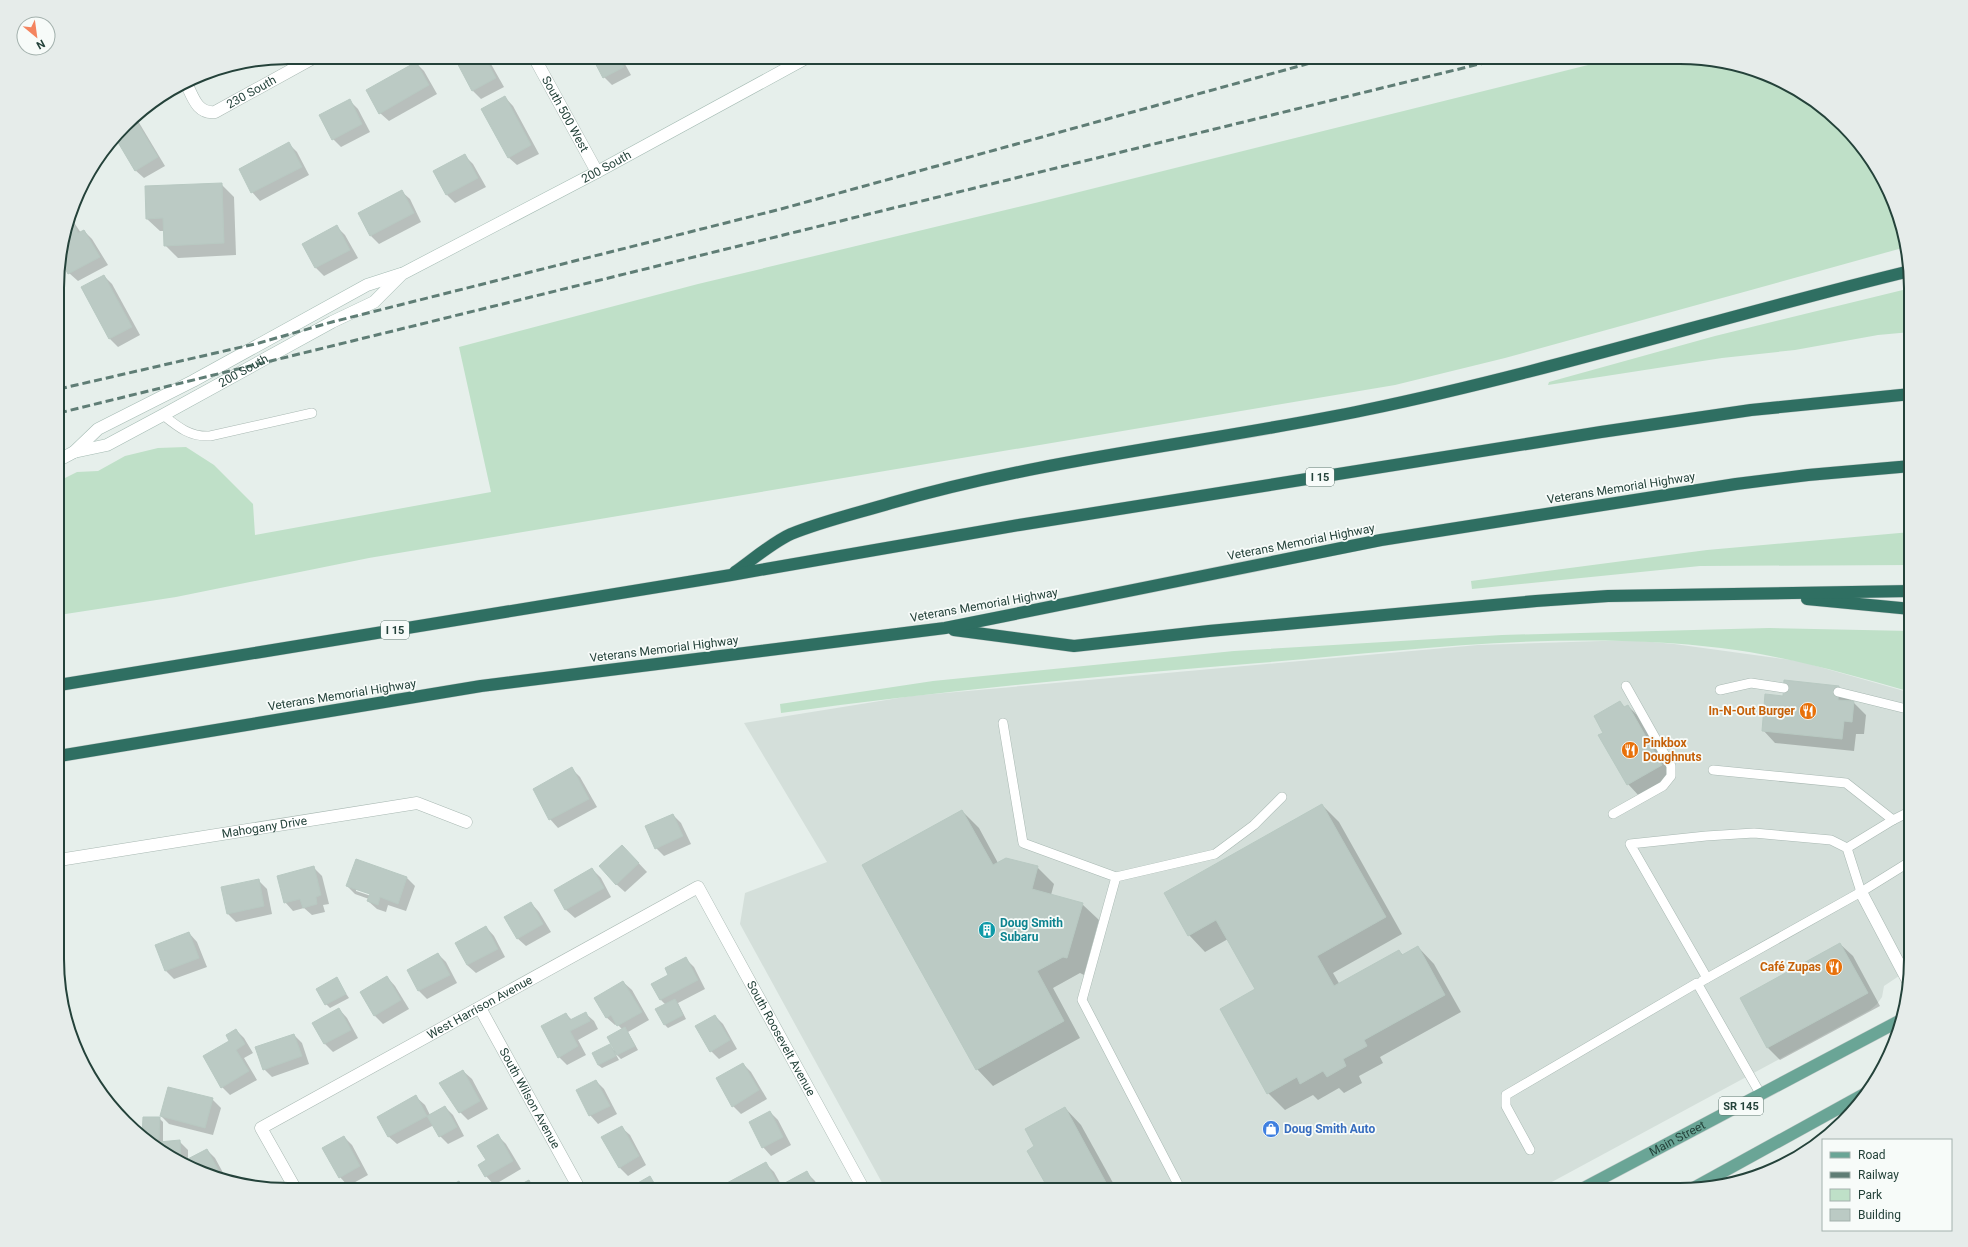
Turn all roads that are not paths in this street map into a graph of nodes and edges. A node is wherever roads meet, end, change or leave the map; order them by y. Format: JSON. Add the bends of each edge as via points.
{"nodes":[{"id":1,"x":302,"y":64,"type":"edge"},
{"id":2,"x":538,"y":64,"type":"edge"},
{"id":3,"x":795,"y":64,"type":"edge"},
{"id":4,"x":188,"y":87,"type":"edge"},
{"id":5,"x":597,"y":172,"type":"junction"},
{"id":6,"x":1904,"y":273,"type":"edge"},
{"id":7,"x":403,"y":274,"type":"junction"},
{"id":8,"x":1904,"y":395,"type":"edge"},
{"id":9,"x":312,"y":413,"type":"dead end"},
{"id":10,"x":163,"y":416,"type":"junction"},
{"id":11,"x":74,"y":452,"type":"junction"},
{"id":12,"x":64,"y":457,"type":"edge"},
{"id":13,"x":1904,"y":467,"type":"edge"},
{"id":14,"x":731,"y":575,"type":"junction"},
{"id":15,"x":1904,"y":591,"type":"edge"},
{"id":16,"x":1758,"y":593,"type":"junction"},
{"id":17,"x":1904,"y":608,"type":"edge"},
{"id":18,"x":945,"y":628,"type":"junction"},
{"id":19,"x":64,"y":684,"type":"edge"},
{"id":20,"x":1626,"y":686,"type":"dead end"},
{"id":21,"x":1784,"y":688,"type":"dead end"},
{"id":22,"x":1720,"y":690,"type":"dead end"},
{"id":23,"x":1838,"y":692,"type":"dead end"},
{"id":24,"x":1904,"y":708,"type":"edge"},
{"id":25,"x":1003,"y":723,"type":"dead end"},
{"id":26,"x":64,"y":755,"type":"edge"},
{"id":27,"x":1713,"y":770,"type":"dead end"},
{"id":28,"x":1282,"y":797,"type":"dead end"},
{"id":29,"x":1613,"y":814,"type":"dead end"},
{"id":30,"x":1904,"y":814,"type":"edge"},
{"id":31,"x":1893,"y":820,"type":"junction"},
{"id":32,"x":466,"y":822,"type":"dead end"},
{"id":33,"x":1847,"y":848,"type":"junction"},
{"id":34,"x":64,"y":859,"type":"edge"},
{"id":35,"x":1904,"y":865,"type":"edge"},
{"id":36,"x":1116,"y":876,"type":"junction"},
{"id":37,"x":698,"y":888,"type":"joint"},
{"id":38,"x":1861,"y":892,"type":"junction"},
{"id":39,"x":1904,"y":974,"type":"edge"},
{"id":40,"x":1707,"y":978,"type":"junction"},
{"id":41,"x":1697,"y":983,"type":"junction"},
{"id":42,"x":480,"y":1008,"type":"junction"},
{"id":43,"x":1894,"y":1024,"type":"edge"},
{"id":44,"x":1761,"y":1095,"type":"junction"},
{"id":45,"x":1854,"y":1100,"type":"edge"},
{"id":46,"x":1530,"y":1150,"type":"dead end"},
{"id":47,"x":1705,"y":1182,"type":"edge"},
{"id":48,"x":292,"y":1183,"type":"edge"},
{"id":49,"x":576,"y":1183,"type":"edge"},
{"id":50,"x":860,"y":1183,"type":"edge"},
{"id":51,"x":1177,"y":1183,"type":"edge"},
{"id":52,"x":1593,"y":1183,"type":"edge"}],
"edges":[{"from":1,"to":4,"type":"street","name":"230 South","via":[[215,112],[207,113],[200,109]]},
{"from":2,"to":5,"type":"street","name":"South 500 West"},
{"from":3,"to":5,"type":"street","name":"200 South"},
{"from":5,"to":7,"type":"street","name":"200 South"},
{"from":6,"to":14,"type":"highway","via":[[1442,393],[1258,431],[1085,458],[966,483],[789,535]]},
{"from":7,"to":10,"type":"street","name":"200 South","via":[[374,302],[332,322]]},
{"from":7,"to":11,"type":"street","name":"200 South","via":[[367,284],[193,381],[98,429]]},
{"from":8,"to":14,"type":"highway","number":"I 15","via":[[1751,410],[1601,432],[1027,524]]},
{"from":9,"to":10,"type":"lane","via":[[199,437],[188,434]]},
{"from":10,"to":11,"type":"street","name":"200 South","via":[[107,445]]},
{"from":11,"to":12,"type":"street","name":"200 South"},
{"from":13,"to":18,"type":"highway","name":"Veterans Memorial Highway","via":[[1736,484],[1381,540]]},
{"from":14,"to":19,"type":"highway","number":"I 15"},
{"from":15,"to":16,"type":"highway"},
{"from":16,"to":17,"type":"highway"},
{"from":16,"to":18,"type":"highway","via":[[1644,594],[1536,601],[1074,646]]},
{"from":18,"to":26,"type":"highway","name":"Veterans Memorial Highway","via":[[481,686]]},
{"from":20,"to":29,"type":"lane","via":[[1671,766],[1671,776],[1663,786]]},
{"from":21,"to":22,"type":"lane","via":[[1751,683]]},
{"from":23,"to":24,"type":"lane"},
{"from":25,"to":36,"type":"lane","via":[[1022,843]]},
{"from":27,"to":31,"type":"lane","via":[[1846,783]]},
{"from":28,"to":36,"type":"lane","via":[[1254,825],[1215,854]]},
{"from":30,"to":31,"type":"lane"},
{"from":31,"to":33,"type":"lane"},
{"from":32,"to":34,"type":"street","name":"Mahogany Drive","via":[[418,803]]},
{"from":33,"to":38,"type":"lane"},
{"from":33,"to":40,"type":"lane","via":[[1831,840],[1754,833],[1630,844]]},
{"from":35,"to":38,"type":"lane"},
{"from":36,"to":51,"type":"lane","via":[[1082,1000]]},
{"from":37,"to":42,"type":"street","name":"West Harrison Avenue"},
{"from":37,"to":50,"type":"street","name":"South Roosevelt Avenue"},
{"from":38,"to":39,"type":"street"},
{"from":38,"to":40,"type":"lane"},
{"from":40,"to":41,"type":"lane"},
{"from":41,"to":44,"type":"lane"},
{"from":41,"to":46,"type":"lane","via":[[1506,1095],[1506,1106]]},
{"from":42,"to":48,"type":"street","name":"West Harrison Avenue","via":[[261,1128]]},
{"from":42,"to":49,"type":"street","name":"South Wilson Avenue"},
{"from":43,"to":44,"type":"main road","name":"Main Street","number":"SR 145"},
{"from":44,"to":52,"type":"main road","name":"Main Street","number":"SR 145"},
{"from":45,"to":47,"type":"main road"}]}
